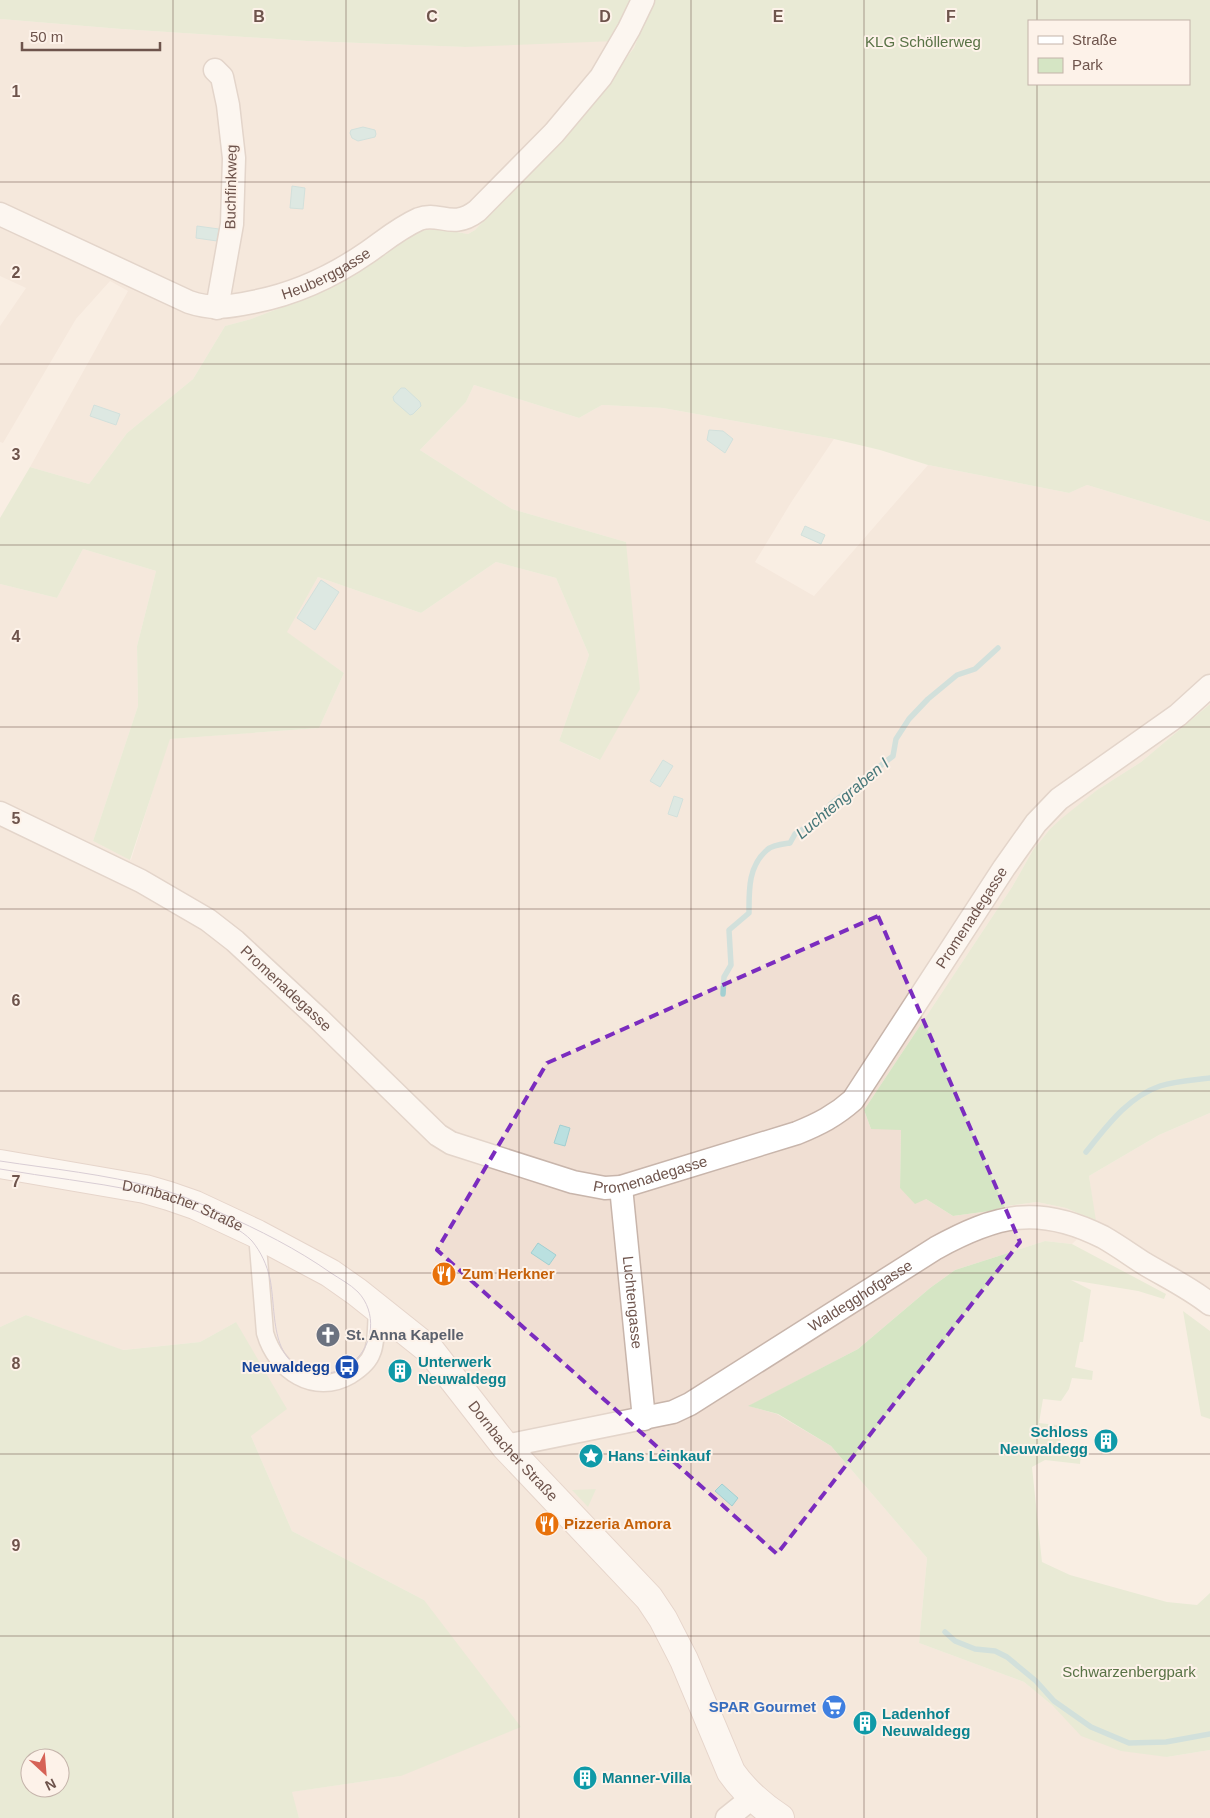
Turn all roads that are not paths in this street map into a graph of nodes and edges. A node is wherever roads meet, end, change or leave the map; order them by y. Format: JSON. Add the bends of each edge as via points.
{"nodes":[{"id":1,"x":642,"y":0,"type":"edge"},
{"id":2,"x":215,"y":70,"type":"dead end"},
{"id":3,"x":0,"y":214,"type":"edge"},
{"id":4,"x":217,"y":308,"type":"junction"},
{"id":5,"x":1210,"y":686,"type":"edge"},
{"id":6,"x":0,"y":813,"type":"edge"},
{"id":7,"x":0,"y":1164,"type":"edge"},
{"id":8,"x":621,"y":1187,"type":"junction"},
{"id":9,"x":257,"y":1234,"type":"junction"},
{"id":10,"x":1210,"y":1304,"type":"edge"},
{"id":11,"x":377,"y":1307,"type":"junction"},
{"id":12,"x":644,"y":1419,"type":"junction"},
{"id":13,"x":505,"y":1446,"type":"junction"},
{"id":14,"x":752,"y":1798,"type":"junction"},
{"id":15,"x":727,"y":1818,"type":"edge"},
{"id":16,"x":780,"y":1818,"type":"edge"}],
"edges":[{"from":1,"to":4,"type":"street","name":"Heuberggasse","via":[[629,30],[601,77],[554,133],[473,214],[459,220],[422,218],[391,234],[328,277],[303,288],[274,298]]},
{"from":2,"to":4,"type":"street","name":"Buchfinkweg","via":[[222,77],[234,158],[232,224]]},
{"from":3,"to":4,"type":"street","name":"Heuberggasse","via":[[189,302]]},
{"from":5,"to":8,"type":"street","name":"Promenadegasse","via":[[1178,716],[1059,799],[1036,822],[853,1100],[840,1112],[821,1124],[796,1133]]},
{"from":6,"to":8,"type":"street","name":"Promenadegasse","via":[[141,881],[208,920],[235,941],[438,1135],[451,1143],[573,1182],[605,1188]]},
{"from":7,"to":9,"type":"main road","name":"Dornbacher Straße","via":[[145,1188],[195,1205]]},
{"from":8,"to":12,"type":"street","name":"Luchtengasse"},
{"from":9,"to":11,"type":"main road","name":"Dornbacher Straße","via":[[330,1273]]},
{"from":9,"to":11,"type":"street","via":[[267,1340],[276,1359],[296,1376],[308,1381],[334,1382],[361,1367],[373,1352]]},
{"from":10,"to":12,"type":"street","name":"Waldegghofgasse","via":[[1087,1230],[1063,1221],[1013,1217],[964,1232],[690,1404]]},
{"from":11,"to":13,"type":"main road","name":"Dornbacher Straße","via":[[430,1351]]},
{"from":12,"to":13,"type":"street","name":"Waldegghofgasse"},
{"from":13,"to":14,"type":"main road","name":"Dornbacher Straße","via":[[656,1608],[692,1678],[729,1767]]},
{"from":14,"to":15,"type":"street"},
{"from":14,"to":16,"type":"main road","name":"Dornbacher Straße"}]}
